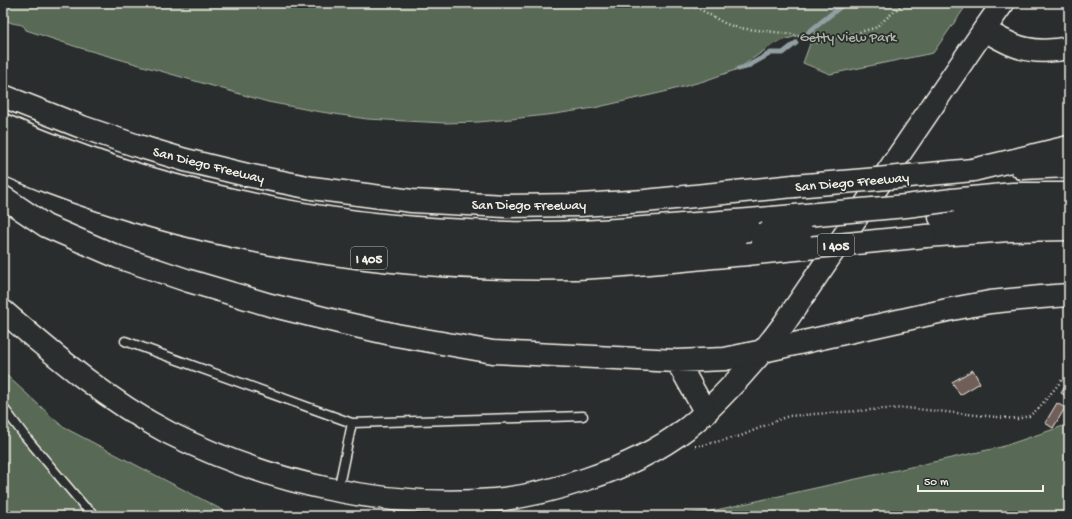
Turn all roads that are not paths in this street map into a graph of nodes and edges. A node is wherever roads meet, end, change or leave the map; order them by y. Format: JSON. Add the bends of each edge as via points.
{"nodes":[{"id":1,"x":1003,"y":3,"type":"edge"},
{"id":2,"x":984,"y":30,"type":"junction"},
{"id":3,"x":1069,"y":48,"type":"edge"},
{"id":4,"x":3,"y":96,"type":"edge"},
{"id":5,"x":3,"y":126,"type":"edge"},
{"id":6,"x":3,"y":144,"type":"edge"},
{"id":7,"x":1069,"y":147,"type":"edge"},
{"id":8,"x":3,"y":163,"type":"edge"},
{"id":9,"x":1069,"y":166,"type":"edge"},
{"id":10,"x":973,"y":170,"type":"junction"},
{"id":11,"x":1069,"y":194,"type":"edge"},
{"id":12,"x":3,"y":197,"type":"edge"},
{"id":13,"x":946,"y":208,"type":"junction"},
{"id":14,"x":1069,"y":209,"type":"edge"},
{"id":15,"x":766,"y":227,"type":"junction"},
{"id":16,"x":1069,"y":229,"type":"edge"},
{"id":17,"x":1069,"y":295,"type":"edge"},
{"id":18,"x":3,"y":311,"type":"edge"},
{"id":19,"x":125,"y":341,"type":"dead end"},
{"id":20,"x":764,"y":351,"type":"junction"},
{"id":21,"x":677,"y":361,"type":"junction"},
{"id":22,"x":3,"y":407,"type":"edge"},
{"id":23,"x":706,"y":413,"type":"junction"},
{"id":24,"x":583,"y":416,"type":"dead end"},
{"id":25,"x":352,"y":423,"type":"junction"},
{"id":26,"x":338,"y":490,"type":"junction"},
{"id":27,"x":96,"y":516,"type":"edge"}],
"edges":[{"from":1,"to":2,"type":"main road"},
{"from":2,"to":3,"type":"main road","via":[[1012,45],[1030,50]]},
{"from":2,"to":20,"type":"main road"},
{"from":4,"to":10,"type":"main road","name":"San Diego Freeway","bridge":true,"via":[[82,127],[185,160],[312,188],[412,201],[505,206],[580,205]]},
{"from":5,"to":15,"type":"main road","via":[[156,181],[291,212],[361,223],[432,230],[535,233]]},
{"from":6,"to":15,"type":"main road","via":[[87,176],[189,207],[281,226],[377,240],[495,250],[555,251],[663,244]]},
{"from":7,"to":10,"type":"main road"},
{"from":8,"to":16,"type":"main road","number":"I 405","bridge":true,"via":[[106,202],[232,236],[358,257],[433,265],[570,268],[648,263],[926,236]]},
{"from":9,"to":10,"type":"main road","name":"San Diego Freeway"},
{"from":11,"to":13,"type":"main road","via":[[1012,194]]},
{"from":12,"to":21,"type":"main road","via":[[46,226],[118,257],[270,305],[396,335],[493,352]]},
{"from":13,"to":14,"type":"main road"},
{"from":13,"to":15,"type":"main road","bridge":true,"via":[[906,206]]},
{"from":17,"to":20,"type":"main road","via":[[959,307]]},
{"from":18,"to":26,"type":"main road","via":[[93,385],[169,432],[241,464],[314,486]]},
{"from":19,"to":25,"type":"lane"},
{"from":20,"to":21,"type":"main road","via":[[725,359]]},
{"from":20,"to":23,"type":"main road"},
{"from":21,"to":23,"type":"main road"},
{"from":22,"to":27,"type":"lane","via":[[84,506]]},
{"from":23,"to":26,"type":"main road","via":[[687,429],[629,464],[565,486],[532,494],[496,499],[430,501],[384,498]]},
{"from":24,"to":25,"type":"lane"},
{"from":25,"to":26,"type":"lane"}]}
